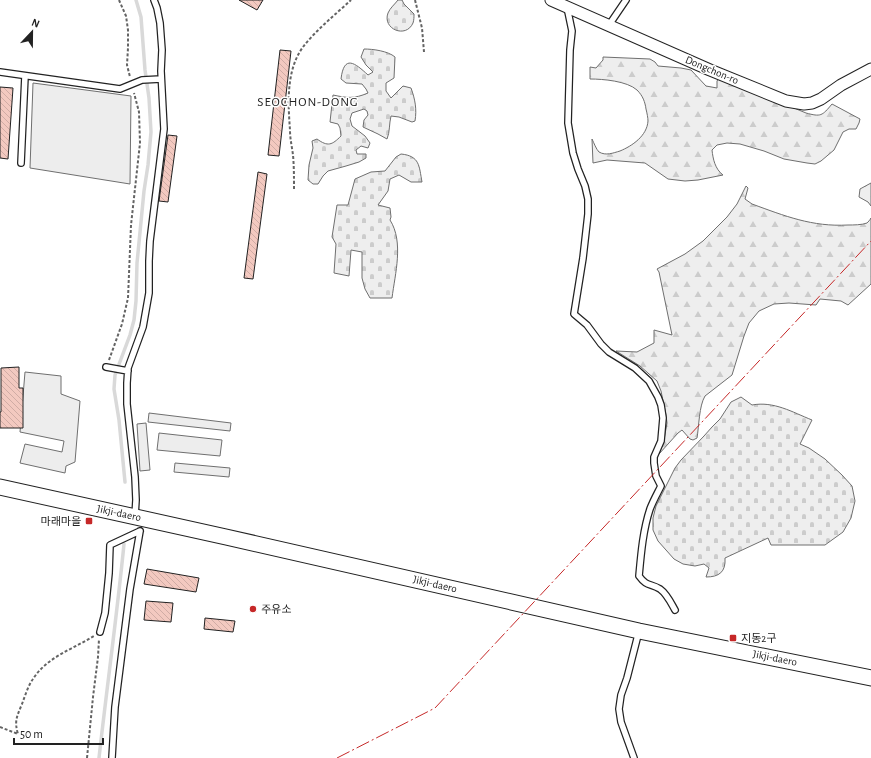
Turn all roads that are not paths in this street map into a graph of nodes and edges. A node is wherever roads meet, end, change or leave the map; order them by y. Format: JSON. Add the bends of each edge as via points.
{"nodes":[{"id":1,"x":154,"y":0,"type":"edge"},
{"id":2,"x":551,"y":0,"type":"edge"},
{"id":3,"x":626,"y":0,"type":"edge"},
{"id":4,"x":567,"y":7,"type":"junction"},
{"id":5,"x":609,"y":25,"type":"junction"},
{"id":6,"x":871,"y":69,"type":"edge"},
{"id":7,"x":0,"y":72,"type":"edge"},
{"id":8,"x":25,"y":76,"type":"junction"},
{"id":9,"x":162,"y":79,"type":"junction"},
{"id":10,"x":21,"y":163,"type":"dead end"},
{"id":11,"x":106,"y":368,"type":"road end"},
{"id":12,"x":128,"y":372,"type":"junction"},
{"id":13,"x":0,"y":486,"type":"edge"},
{"id":14,"x":135,"y":516,"type":"junction"},
{"id":15,"x":675,"y":610,"type":"dead end"},
{"id":16,"x":639,"y":631,"type":"junction"},
{"id":17,"x":100,"y":632,"type":"road end"},
{"id":18,"x":871,"y":678,"type":"edge"},
{"id":19,"x":112,"y":758,"type":"edge"},
{"id":20,"x":634,"y":758,"type":"edge"}],
"edges":[{"from":1,"to":9,"type":"lane","via":[[160,23]]},
{"from":2,"to":4,"type":"street","name":"Dongchon-ro"},
{"from":3,"to":5,"type":"lane"},
{"from":4,"to":5,"type":"street","name":"Dongchon-ro"},
{"from":4,"to":15,"type":"lane","via":[[572,31],[568,123],[573,153],[588,199],[583,258],[574,314],[588,325],[609,352],[635,368],[649,381],[661,405],[661,441],[654,457],[656,476],[661,486],[648,517],[639,576],[644,582],[664,592]]},
{"from":5,"to":6,"type":"street","name":"Dongchon-ro","via":[[703,67],[796,104],[821,98]]},
{"from":7,"to":8,"type":"lane"},
{"from":8,"to":9,"type":"lane","via":[[120,89],[142,80]]},
{"from":8,"to":10,"type":"lane"},
{"from":9,"to":12,"type":"lane","via":[[164,129],[150,241],[150,293],[143,327]]},
{"from":11,"to":12,"type":"lane"},
{"from":12,"to":14,"type":"lane"},
{"from":13,"to":14,"type":"main road","name":"Jikji-daero"},
{"from":14,"to":16,"type":"main road","name":"Jikji-daero"},
{"from":16,"to":18,"type":"main road","name":"Jikji-daero"},
{"from":16,"to":20,"type":"lane","via":[[619,709]]},
{"from":17,"to":19,"type":"lane","via":[[105,613],[110,545],[140,531],[115,708]]}]}
